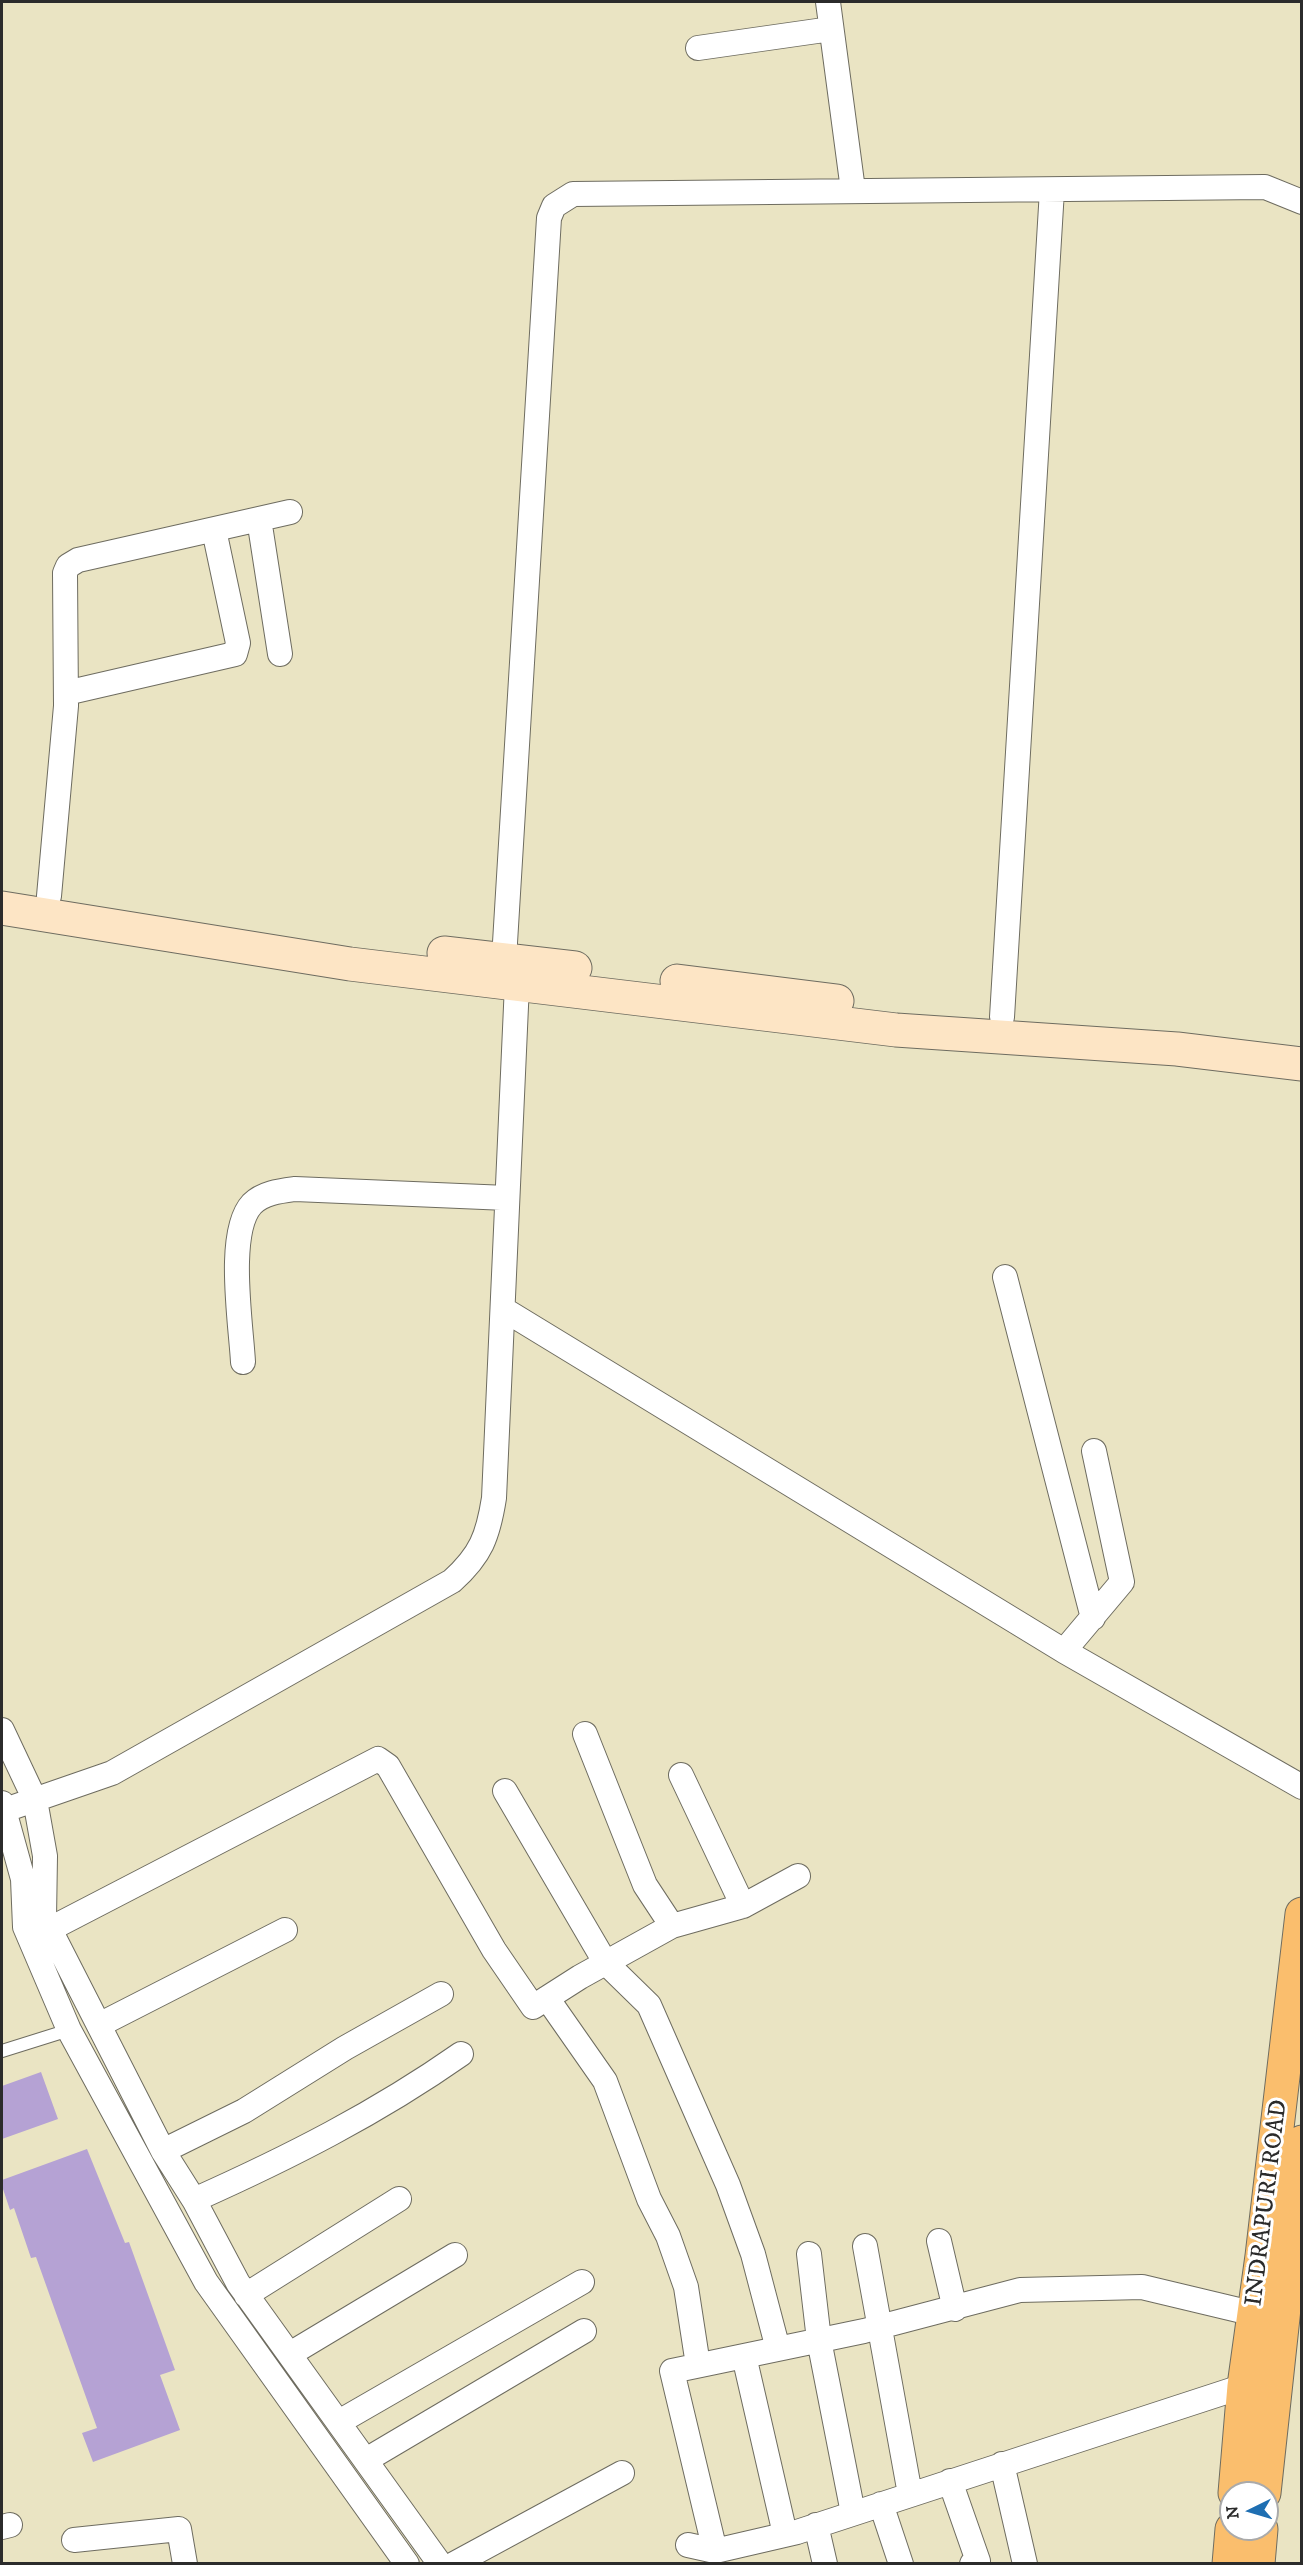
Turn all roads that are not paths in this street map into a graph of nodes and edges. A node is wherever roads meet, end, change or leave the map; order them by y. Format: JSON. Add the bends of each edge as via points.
{"nodes":[{"id":1,"x":828,"y":2,"type":"edge"},
{"id":2,"x":831,"y":28,"type":"junction"},
{"id":3,"x":698,"y":48,"type":"dead end"},
{"id":4,"x":853,"y":190,"type":"junction"},
{"id":5,"x":1052,"y":190,"type":"junction"},
{"id":6,"x":1302,"y":202,"type":"edge"},
{"id":7,"x":290,"y":512,"type":"dead end"},
{"id":8,"x":259,"y":519,"type":"junction"},
{"id":9,"x":214,"y":530,"type":"junction"},
{"id":10,"x":280,"y":654,"type":"dead end"},
{"id":11,"x":66,"y":693,"type":"junction"},
{"id":12,"x":2,"y":888,"type":"edge"},
{"id":13,"x":49,"y":896,"type":"junction"},
{"id":14,"x":2,"y":908,"type":"edge"},
{"id":15,"x":215,"y":933,"type":"junction"},
{"id":16,"x":511,"y":972,"type":"junction"},
{"id":17,"x":1002,"y":1017,"type":"junction"},
{"id":18,"x":1302,"y":1043,"type":"edge"},
{"id":19,"x":1302,"y":1064,"type":"edge"},
{"id":20,"x":507,"y":1198,"type":"junction"},
{"id":21,"x":1005,"y":1278,"type":"dead end"},
{"id":22,"x":502,"y":1309,"type":"junction"},
{"id":23,"x":243,"y":1362,"type":"dead end"},
{"id":24,"x":1094,"y":1451,"type":"dead end"},
{"id":25,"x":1093,"y":1618,"type":"junction"},
{"id":26,"x":1064,"y":1651,"type":"junction"},
{"id":27,"x":2,"y":1730,"type":"edge"},
{"id":28,"x":585,"y":1734,"type":"dead end"},
{"id":29,"x":681,"y":1775,"type":"dead end"},
{"id":30,"x":1302,"y":1787,"type":"edge"},
{"id":31,"x":505,"y":1791,"type":"dead end"},
{"id":32,"x":35,"y":1800,"type":"junction"},
{"id":33,"x":3,"y":1807,"type":"edge"},
{"id":34,"x":798,"y":1876,"type":"dead end"},
{"id":35,"x":743,"y":1906,"type":"junction"},
{"id":36,"x":1302,"y":1914,"type":"edge"},
{"id":37,"x":672,"y":1926,"type":"junction"},
{"id":38,"x":50,"y":1929,"type":"junction"},
{"id":39,"x":285,"y":1930,"type":"dead end"},
{"id":40,"x":605,"y":1962,"type":"junction"},
{"id":41,"x":441,"y":1994,"type":"dead end"},
{"id":42,"x":547,"y":1998,"type":"junction"},
{"id":43,"x":99,"y":2025,"type":"junction"},
{"id":44,"x":69,"y":2030,"type":"junction"},
{"id":45,"x":2,"y":2051,"type":"edge"},
{"id":46,"x":461,"y":2054,"type":"dead end"},
{"id":47,"x":1302,"y":2142,"type":"edge"},
{"id":48,"x":163,"y":2151,"type":"junction"},
{"id":49,"x":399,"y":2199,"type":"dead end"},
{"id":50,"x":194,"y":2200,"type":"junction"},
{"id":51,"x":939,"y":2241,"type":"dead end"},
{"id":52,"x":865,"y":2246,"type":"dead end"},
{"id":53,"x":809,"y":2254,"type":"dead end"},
{"id":54,"x":455,"y":2255,"type":"dead end"},
{"id":55,"x":582,"y":2282,"type":"dead end"},
{"id":56,"x":246,"y":2295,"type":"junction"},
{"id":57,"x":955,"y":2309,"type":"junction"},
{"id":58,"x":1255,"y":2314,"type":"junction"},
{"id":59,"x":881,"y":2327,"type":"junction"},
{"id":60,"x":584,"y":2331,"type":"dead end"},
{"id":61,"x":819,"y":2340,"type":"junction"},
{"id":62,"x":778,"y":2349,"type":"junction"},
{"id":63,"x":290,"y":2354,"type":"junction"},
{"id":64,"x":744,"y":2356,"type":"junction"},
{"id":65,"x":698,"y":2365,"type":"junction"},
{"id":66,"x":1244,"y":2386,"type":"junction"},
{"id":67,"x":339,"y":2422,"type":"junction"},
{"id":68,"x":366,"y":2460,"type":"junction"},
{"id":69,"x":1002,"y":2464,"type":"junction"},
{"id":70,"x":622,"y":2473,"type":"dead end"},
{"id":71,"x":951,"y":2481,"type":"junction"},
{"id":72,"x":1236,"y":2481,"type":"edge"},
{"id":73,"x":1265,"y":2481,"type":"edge"},
{"id":74,"x":910,"y":2494,"type":"junction"},
{"id":75,"x":881,"y":2504,"type":"junction"},
{"id":76,"x":853,"y":2513,"type":"junction"},
{"id":77,"x":816,"y":2525,"type":"junction"},
{"id":78,"x":785,"y":2535,"type":"junction"},
{"id":79,"x":74,"y":2540,"type":"dead end"},
{"id":80,"x":1231,"y":2541,"type":"edge"},
{"id":81,"x":1260,"y":2541,"type":"edge"},
{"id":82,"x":688,"y":2545,"type":"dead end"},
{"id":83,"x":715,"y":2551,"type":"junction"},
{"id":84,"x":744,"y":2554,"type":"edge"},
{"id":85,"x":186,"y":2564,"type":"edge"},
{"id":86,"x":407,"y":2564,"type":"edge"},
{"id":87,"x":440,"y":2564,"type":"edge"},
{"id":88,"x":454,"y":2564,"type":"edge"},
{"id":89,"x":825,"y":2564,"type":"edge"},
{"id":90,"x":901,"y":2564,"type":"edge"},
{"id":91,"x":972,"y":2564,"type":"edge"},
{"id":92,"x":1025,"y":2564,"type":"edge"},
{"id":93,"x":1229,"y":2564,"type":"edge"},
{"id":94,"x":1258,"y":2564,"type":"edge"}],
"edges":[{"from":1,"to":2,"type":"street"},
{"from":2,"to":3,"type":"street"},
{"from":2,"to":4,"type":"street"},
{"from":4,"to":5,"type":"street"},
{"from":4,"to":16,"type":"street","via":[[573,194],[554,206],[549,218]]},
{"from":5,"to":6,"type":"street","via":[[1264,187]]},
{"from":5,"to":17,"type":"street"},
{"from":7,"to":8,"type":"street"},
{"from":8,"to":9,"type":"street"},
{"from":8,"to":10,"type":"street"},
{"from":9,"to":11,"type":"street","via":[[78,560],[68,566]]},
{"from":9,"to":11,"type":"street","via":[[238,643],[235,654]]},
{"from":11,"to":13,"type":"street"},
{"from":12,"to":13,"type":"street"},
{"from":13,"to":15,"type":"street"},
{"from":14,"to":15,"type":"street"},
{"from":15,"to":16,"type":"street","via":[[332,940]]},
{"from":16,"to":17,"type":"street","via":[[774,992],[893,1010]]},
{"from":16,"to":19,"type":"street","via":[[916,1033],[1177,1049]]},
{"from":16,"to":20,"type":"street"},
{"from":17,"to":18,"type":"street"},
{"from":20,"to":22,"type":"street"},
{"from":20,"to":23,"type":"street","via":[[295,1189],[273,1192],[253,1203],[240,1222],[237,1246]]},
{"from":21,"to":25,"type":"street"},
{"from":22,"to":26,"type":"street"},
{"from":22,"to":32,"type":"street","via":[[494,1498],[483,1544],[470,1565],[452,1581],[112,1773]]},
{"from":24,"to":25,"type":"street","via":[[1122,1582]]},
{"from":25,"to":26,"type":"street"},
{"from":26,"to":30,"type":"street"},
{"from":27,"to":32,"type":"street"},
{"from":28,"to":37,"type":"street","via":[[645,1885]]},
{"from":29,"to":35,"type":"street"},
{"from":31,"to":40,"type":"street"},
{"from":32,"to":33,"type":"street"},
{"from":32,"to":38,"type":"street","via":[[45,1856],[43,1907]]},
{"from":33,"to":44,"type":"street","via":[[23,1880],[25,1928]]},
{"from":34,"to":35,"type":"street"},
{"from":35,"to":37,"type":"street"},
{"from":36,"to":58,"type":"main road","name":"INDRAPURI ROAD"},
{"from":37,"to":40,"type":"street"},
{"from":38,"to":42,"type":"street","via":[[378,1760],[388,1766],[494,1950],[533,2007]]},
{"from":38,"to":43,"type":"street"},
{"from":39,"to":43,"type":"street"},
{"from":40,"to":42,"type":"street"},
{"from":40,"to":62,"type":"street","via":[[649,2005],[683,2080],[753,2254]]},
{"from":41,"to":48,"type":"street","via":[[244,2111]]},
{"from":42,"to":65,"type":"street","via":[[605,2081],[686,2287]]},
{"from":43,"to":48,"type":"street"},
{"from":44,"to":45,"type":"lane"},
{"from":44,"to":86,"type":"street","via":[[206,2282]]},
{"from":46,"to":50,"type":"street","via":[[345,2127]]},
{"from":47,"to":73,"type":"main road","name":"INDRAPURI ROAD"},
{"from":48,"to":50,"type":"street"},
{"from":49,"to":56,"type":"street"},
{"from":50,"to":56,"type":"street"},
{"from":51,"to":57,"type":"street"},
{"from":52,"to":59,"type":"street"},
{"from":53,"to":61,"type":"street"},
{"from":54,"to":63,"type":"street"},
{"from":55,"to":67,"type":"street"},
{"from":56,"to":63,"type":"street"},
{"from":57,"to":58,"type":"street","via":[[1020,2290],[1142,2287]]},
{"from":57,"to":59,"type":"street"},
{"from":58,"to":66,"type":"main road","name":"INDRAPURI ROAD"},
{"from":59,"to":61,"type":"street"},
{"from":59,"to":74,"type":"street"},
{"from":60,"to":68,"type":"street"},
{"from":61,"to":62,"type":"street"},
{"from":61,"to":76,"type":"street"},
{"from":62,"to":64,"type":"street"},
{"from":63,"to":67,"type":"street"},
{"from":64,"to":65,"type":"street"},
{"from":64,"to":78,"type":"street"},
{"from":65,"to":83,"type":"street","via":[[672,2371]]},
{"from":66,"to":69,"type":"street"},
{"from":66,"to":72,"type":"main road","name":"INDRAPURI ROAD"},
{"from":67,"to":68,"type":"street"},
{"from":68,"to":87,"type":"street"},
{"from":69,"to":71,"type":"street"},
{"from":69,"to":92,"type":"street"},
{"from":70,"to":88,"type":"street"},
{"from":71,"to":74,"type":"street"},
{"from":71,"to":91,"type":"street","via":[[978,2561]]},
{"from":74,"to":75,"type":"street"},
{"from":75,"to":76,"type":"street"},
{"from":75,"to":90,"type":"street"},
{"from":76,"to":77,"type":"street"},
{"from":77,"to":78,"type":"street"},
{"from":77,"to":89,"type":"street"},
{"from":78,"to":84,"type":"street"},
{"from":79,"to":85,"type":"street","via":[[179,2529]]},
{"from":80,"to":93,"type":"main road"},
{"from":81,"to":94,"type":"main road"},
{"from":82,"to":83,"type":"street"},
{"from":83,"to":84,"type":"street"}]}
